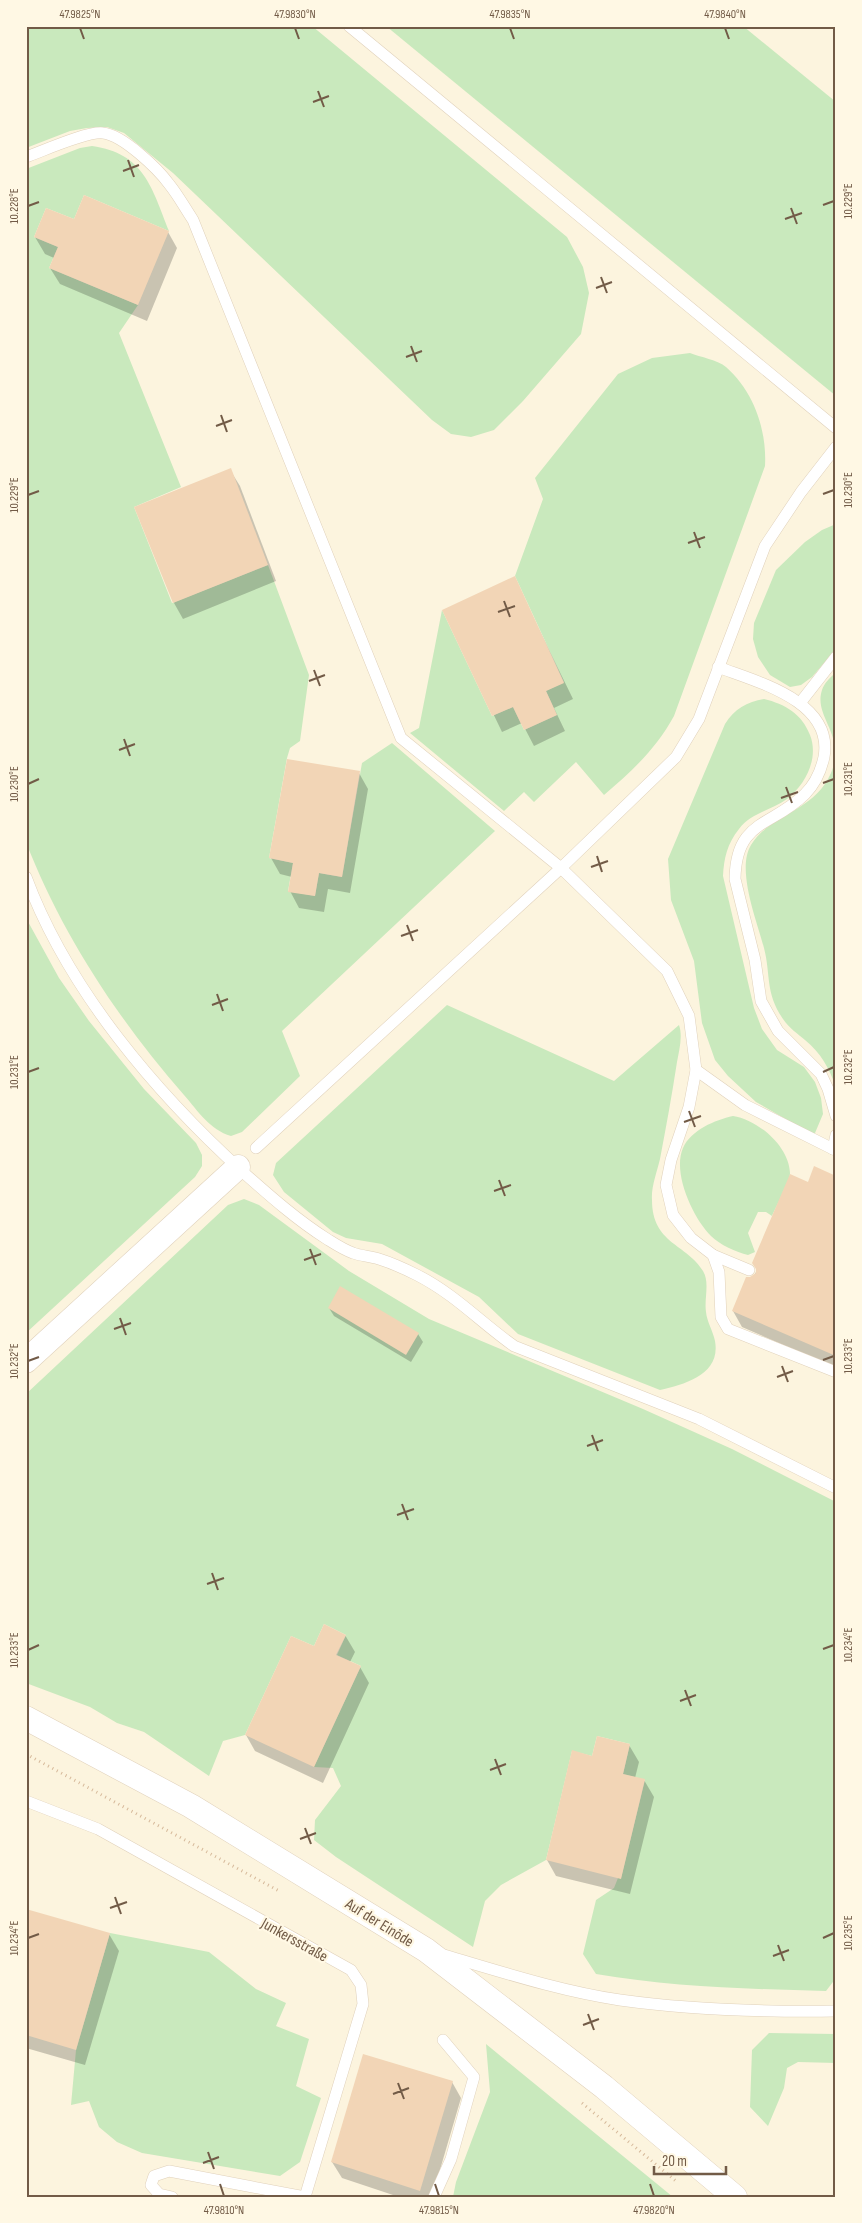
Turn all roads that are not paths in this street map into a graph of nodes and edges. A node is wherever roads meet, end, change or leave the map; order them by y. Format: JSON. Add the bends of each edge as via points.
{"nodes":[{"id":1,"x":349,"y":26,"type":"edge"},
{"id":2,"x":26,"y":157,"type":"edge"},
{"id":3,"x":836,"y":428,"type":"edge"},
{"id":4,"x":836,"y":447,"type":"edge"},
{"id":5,"x":836,"y":657,"type":"edge"},
{"id":6,"x":718,"y":667,"type":"junction"},
{"id":7,"x":800,"y":703,"type":"junction"},
{"id":8,"x":561,"y":868,"type":"junction"},
{"id":9,"x":26,"y":877,"type":"edge"},
{"id":10,"x":696,"y":1070,"type":"junction"},
{"id":11,"x":836,"y":1116,"type":"edge"},
{"id":12,"x":836,"y":1136,"type":"edge"},
{"id":13,"x":256,"y":1148,"type":"dead end"},
{"id":14,"x":834,"y":1149,"type":"edge"},
{"id":15,"x":238,"y":1167,"type":"junction"},
{"id":16,"x":712,"y":1255,"type":"junction"},
{"id":17,"x":749,"y":1270,"type":"dead end"},
{"id":18,"x":26,"y":1361,"type":"edge"},
{"id":19,"x":836,"y":1372,"type":"edge"},
{"id":20,"x":836,"y":1488,"type":"edge"},
{"id":21,"x":26,"y":1718,"type":"edge"},
{"id":22,"x":26,"y":1801,"type":"edge"},
{"id":23,"x":426,"y":1950,"type":"junction"},
{"id":24,"x":836,"y":2011,"type":"edge"},
{"id":25,"x":443,"y":2040,"type":"dead end"},
{"id":26,"x":172,"y":2197,"type":"edge"},
{"id":27,"x":305,"y":2197,"type":"edge"},
{"id":28,"x":434,"y":2197,"type":"edge"},
{"id":29,"x":735,"y":2197,"type":"edge"}],
"edges":[{"from":1,"to":3,"type":"lane"},
{"from":2,"to":8,"type":"lane","via":[[77,138],[103,133],[121,141],[169,184],[192,220],[401,738]]},
{"from":4,"to":6,"type":"lane","via":[[764,546]]},
{"from":5,"to":7,"type":"lane"},
{"from":6,"to":7,"type":"lane"},
{"from":6,"to":8,"type":"lane","via":[[699,718],[676,758]]},
{"from":7,"to":11,"type":"lane","via":[[816,719],[823,734],[822,767],[805,794],[750,831],[741,843],[735,878],[755,960],[761,1001],[778,1031],[821,1074]]},
{"from":8,"to":10,"type":"lane","via":[[667,971],[689,1016]]},
{"from":8,"to":13,"type":"lane"},
{"from":9,"to":15,"type":"lane","via":[[45,923],[132,1056],[202,1133]]},
{"from":10,"to":14,"type":"lane","via":[[745,1105]]},
{"from":10,"to":16,"type":"lane","via":[[689,1107],[666,1185],[673,1215],[691,1238]]},
{"from":12,"to":14,"type":"lane"},
{"from":15,"to":18,"type":"street"},
{"from":15,"to":20,"type":"lane","via":[[278,1204],[326,1238],[352,1253],[378,1259],[417,1275],[459,1300],[514,1346],[699,1419]]},
{"from":16,"to":17,"type":"lane"},
{"from":16,"to":19,"type":"lane","via":[[719,1272],[721,1317],[728,1329]]},
{"from":21,"to":23,"type":"street","name":"Auf der Einöde","via":[[191,1806]]},
{"from":22,"to":27,"type":"lane","name":"Junkersstraße","via":[[98,1829],[351,1970],[361,1985],[363,2004]]},
{"from":23,"to":24,"type":"lane","via":[[546,1985],[619,2000],[691,2008]]},
{"from":23,"to":29,"type":"street","name":"Auf der Einöde","via":[[604,2087]]},
{"from":25,"to":28,"type":"lane","via":[[474,2077],[451,2158]]},
{"from":26,"to":27,"type":"lane","name":"Junkersstraße","via":[[159,2194],[151,2185],[154,2176],[169,2171]]}]}
